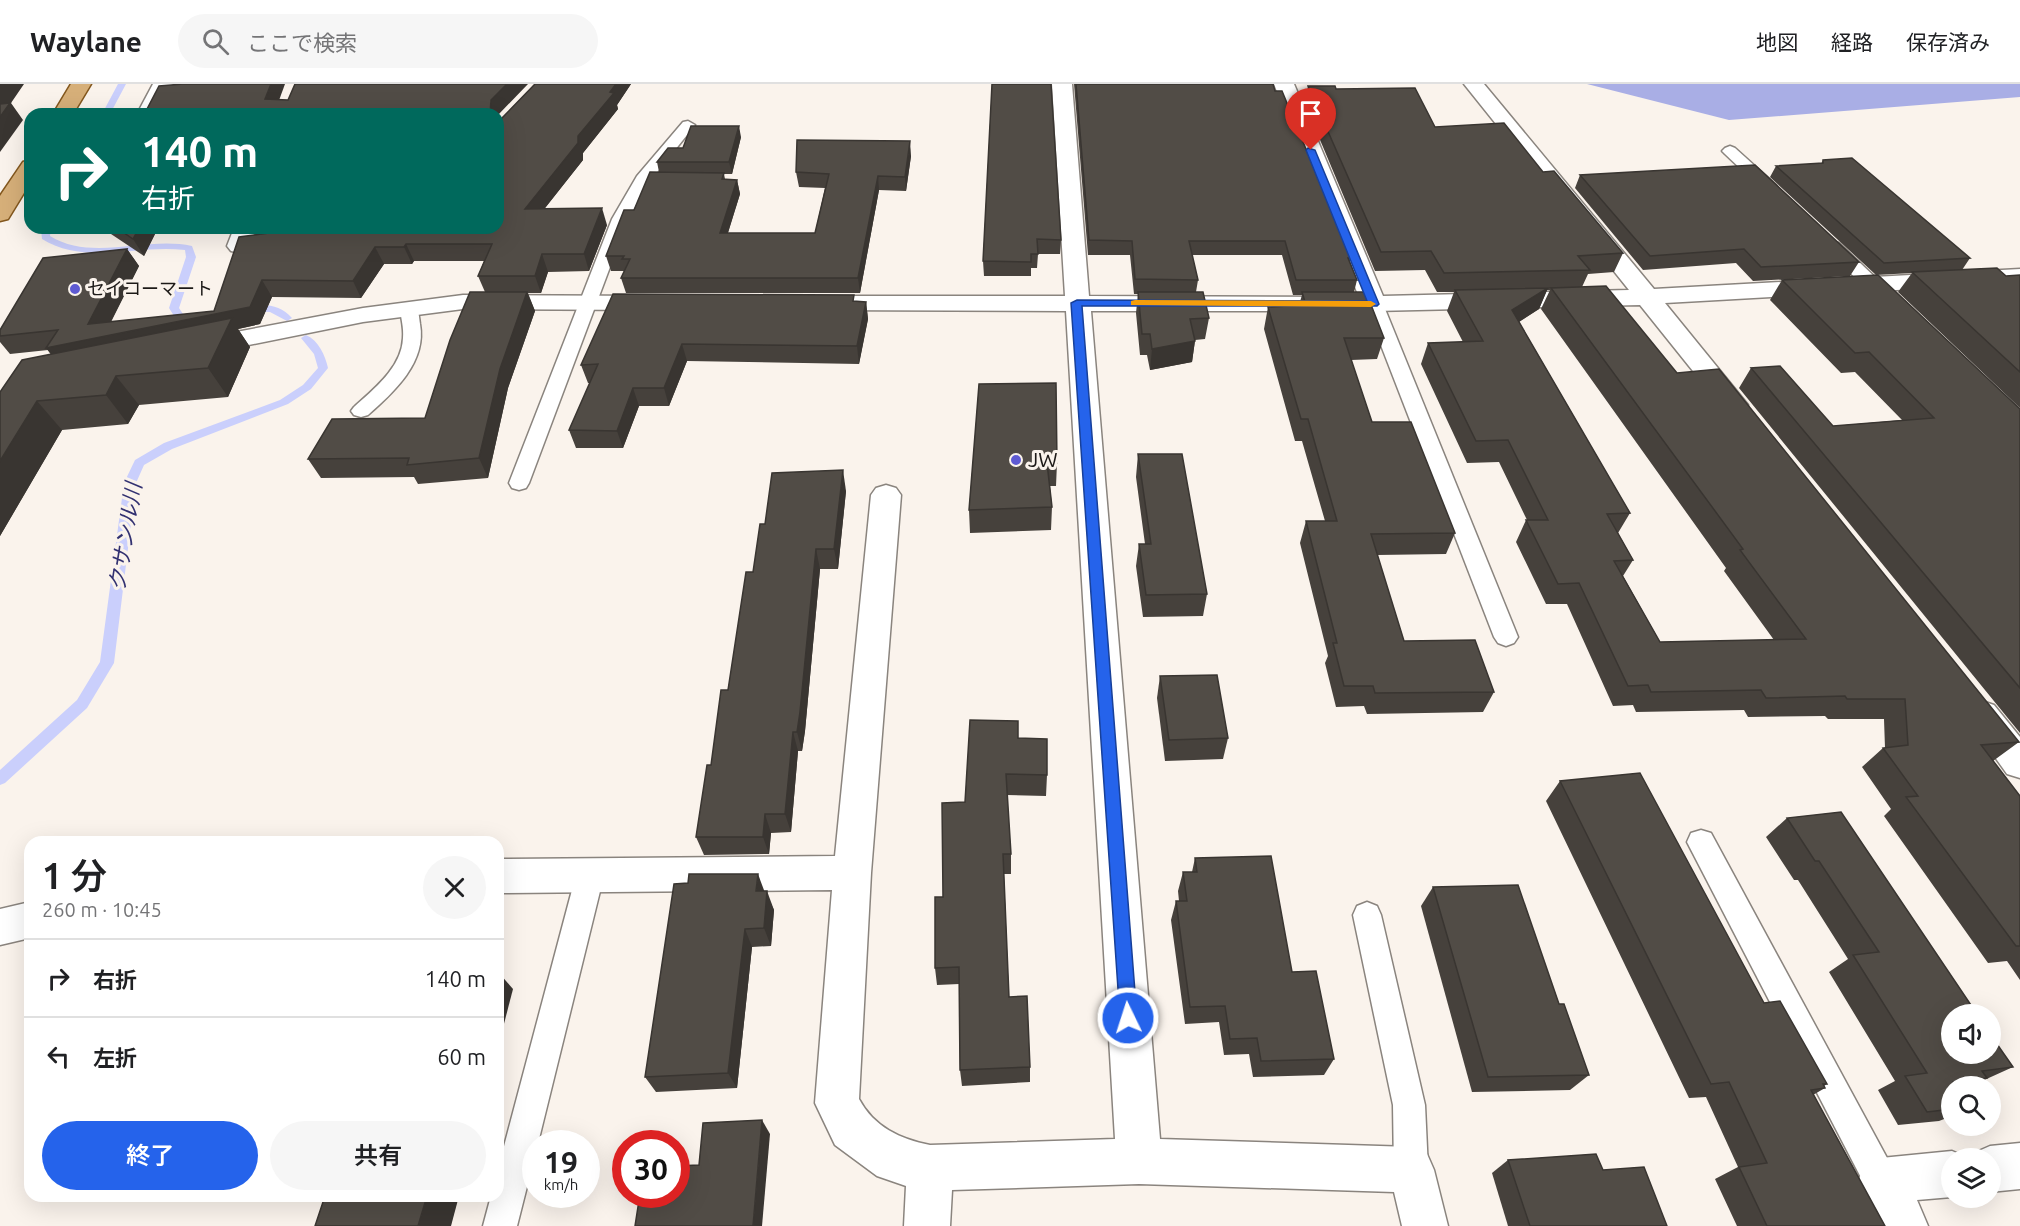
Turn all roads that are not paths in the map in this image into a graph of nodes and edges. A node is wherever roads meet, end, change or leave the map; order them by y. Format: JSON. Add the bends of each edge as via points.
{"nodes":[{"id":1,"x":81,"y":84,"type":"edge"},
{"id":2,"x":1062,"y":84,"type":"edge"},
{"id":3,"x":1284,"y":84,"type":"edge"},
{"id":4,"x":1474,"y":84,"type":"edge"},
{"id":5,"x":167,"y":91,"type":"edge"},
{"id":6,"x":67,"y":108,"type":"edge"},
{"id":7,"x":152,"y":108,"type":"edge"},
{"id":8,"x":688,"y":125,"type":"dead end"},
{"id":9,"x":1730,"y":151,"type":"dead end"},
{"id":10,"x":24,"y":176,"type":"edge"},
{"id":11,"x":643,"y":179,"type":"junction"},
{"id":12,"x":666,"y":179,"type":"edge"},
{"id":13,"x":1780,"y":197,"type":"edge"},
{"id":14,"x":0,"y":214,"type":"edge"},
{"id":15,"x":243,"y":234,"type":"edge"},
{"id":16,"x":1821,"y":236,"type":"edge"},
{"id":17,"x":296,"y":240,"type":"edge"},
{"id":18,"x":2020,"y":276,"type":"edge"},
{"id":19,"x":1871,"y":283,"type":"junction"},
{"id":20,"x":1649,"y":297,"type":"junction"},
{"id":21,"x":587,"y":303,"type":"junction"},
{"id":22,"x":683,"y":303,"type":"edge"},
{"id":23,"x":802,"y":303,"type":"edge"},
{"id":24,"x":1077,"y":303,"type":"junction"},
{"id":25,"x":1374,"y":304,"type":"junction"},
{"id":26,"x":1896,"y":307,"type":"edge"},
{"id":27,"x":409,"y":309,"type":"junction"},
{"id":28,"x":177,"y":351,"type":"edge"},
{"id":29,"x":361,"y":411,"type":"dead end"},
{"id":30,"x":1753,"y":428,"type":"edge"},
{"id":31,"x":519,"y":483,"type":"dead end"},
{"id":32,"x":885,"y":495,"type":"dead end"},
{"id":33,"x":1506,"y":637,"type":"dead end"},
{"id":34,"x":1968,"y":698,"type":"edge"},
{"id":35,"x":2020,"y":763,"type":"edge"},
{"id":36,"x":1701,"y":842,"type":"dead end"},
{"id":37,"x":852,"y":873,"type":"junction"},
{"id":38,"x":590,"y":875,"type":"junction"},
{"id":39,"x":504,"y":876,"type":"edge"},
{"id":40,"x":1368,"y":915,"type":"dead end"},
{"id":41,"x":24,"y":921,"type":"edge"},
{"id":42,"x":0,"y":927,"type":"edge"},
{"id":43,"x":1139,"y":1161,"type":"junction"},
{"id":44,"x":2020,"y":1166,"type":"edge"},
{"id":45,"x":930,"y":1168,"type":"junction"},
{"id":46,"x":2001,"y":1168,"type":"edge"},
{"id":47,"x":1411,"y":1170,"type":"junction"},
{"id":48,"x":1941,"y":1175,"type":"edge"},
{"id":49,"x":1881,"y":1181,"type":"junction"},
{"id":50,"x":500,"y":1226,"type":"edge"},
{"id":51,"x":927,"y":1226,"type":"edge"},
{"id":52,"x":1425,"y":1226,"type":"edge"},
{"id":53,"x":1905,"y":1226,"type":"edge"}],
"edges":[{"from":1,"to":6,"type":"main road"},
{"from":2,"to":24,"type":"street"},
{"from":3,"to":25,"type":"street"},
{"from":4,"to":20,"type":"street"},
{"from":5,"to":7,"type":"street"},
{"from":8,"to":11,"type":"lane"},
{"from":9,"to":13,"type":"lane"},
{"from":10,"to":14,"type":"main road"},
{"from":11,"to":12,"type":"lane"},
{"from":11,"to":21,"type":"lane","via":[[620,219]]},
{"from":15,"to":17,"type":"street","via":[[239,246]]},
{"from":16,"to":19,"type":"lane"},
{"from":18,"to":19,"type":"street"},
{"from":19,"to":20,"type":"street"},
{"from":19,"to":26,"type":"street"},
{"from":20,"to":25,"type":"street"},
{"from":20,"to":30,"type":"street"},
{"from":21,"to":22,"type":"street"},
{"from":21,"to":27,"type":"street","via":[[463,302]]},
{"from":21,"to":31,"type":"lane"},
{"from":23,"to":24,"type":"street"},
{"from":24,"to":25,"type":"street"},
{"from":24,"to":43,"type":"street"},
{"from":25,"to":33,"type":"lane"},
{"from":27,"to":28,"type":"street"},
{"from":27,"to":29,"type":"lane","via":[[412,342],[402,367]]},
{"from":32,"to":37,"type":"street"},
{"from":34,"to":35,"type":"street"},
{"from":36,"to":49,"type":"lane"},
{"from":37,"to":38,"type":"street"},
{"from":37,"to":45,"type":"street","via":[[837,1103],[851,1129],[893,1160]]},
{"from":38,"to":39,"type":"street"},
{"from":38,"to":50,"type":"lane"},
{"from":40,"to":47,"type":"lane","via":[[1409,1105]]},
{"from":41,"to":42,"type":"street"},
{"from":43,"to":45,"type":"street"},
{"from":43,"to":47,"type":"street"},
{"from":44,"to":46,"type":"street"},
{"from":45,"to":51,"type":"street"},
{"from":47,"to":52,"type":"street"},
{"from":48,"to":49,"type":"street"},
{"from":49,"to":53,"type":"street"}]}
